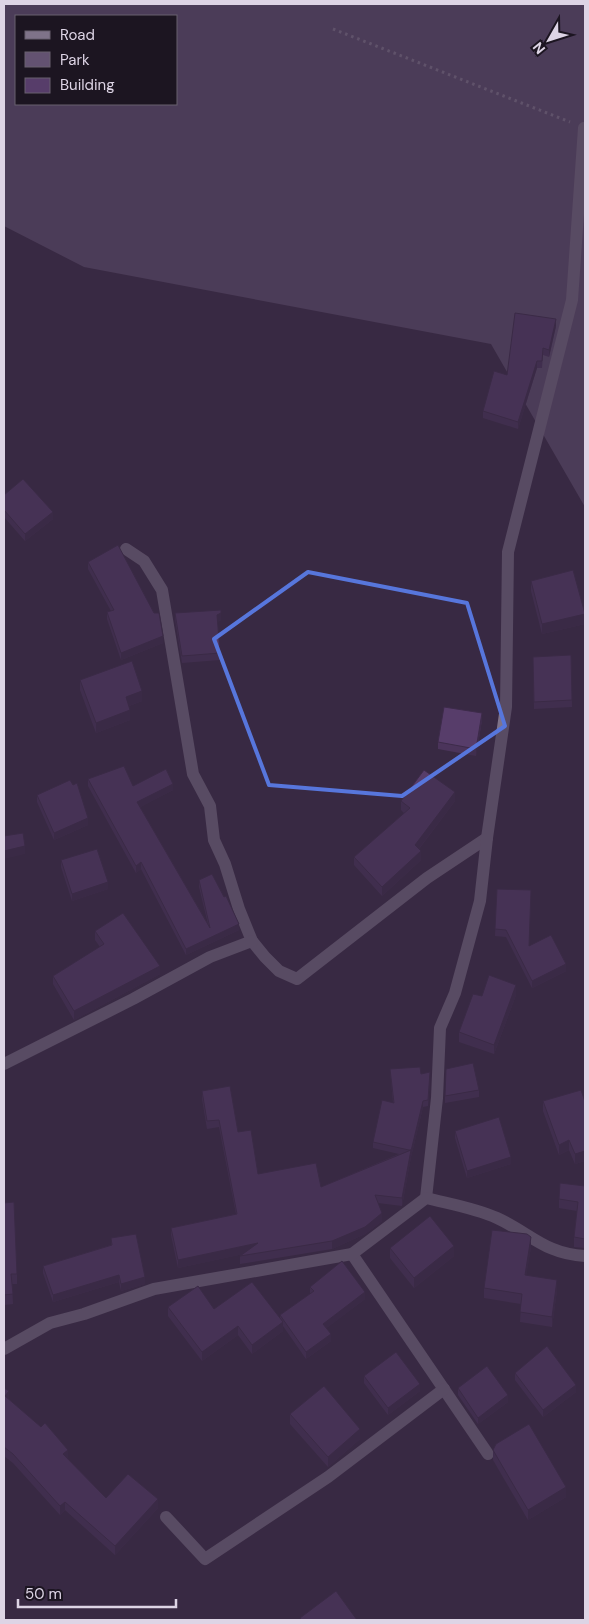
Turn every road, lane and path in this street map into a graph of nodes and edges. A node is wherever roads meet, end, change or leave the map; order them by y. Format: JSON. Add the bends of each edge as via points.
{"nodes":[{"id":1,"x":333,"y":29,"type":"dead end"},
{"id":2,"x":584,"y":128,"type":"edge"},
{"id":3,"x":126,"y":549,"type":"dead end"},
{"id":4,"x":486,"y":838,"type":"junction"},
{"id":5,"x":252,"y":941,"type":"junction"},
{"id":6,"x":4,"y":1064,"type":"edge"},
{"id":7,"x":426,"y":1198,"type":"junction"},
{"id":8,"x":352,"y":1254,"type":"junction"},
{"id":9,"x":585,"y":1256,"type":"edge"},
{"id":10,"x":4,"y":1349,"type":"edge"},
{"id":11,"x":444,"y":1388,"type":"junction"},
{"id":12,"x":488,"y":1454,"type":"dead end"},
{"id":13,"x":166,"y":1517,"type":"dead end"}],
"edges":[{"from":1,"to":2,"type":"path"},
{"from":2,"to":4,"type":"street","via":[[572,300],[508,552],[506,707]]},
{"from":3,"to":5,"type":"street","via":[[144,561],[162,590],[193,774],[210,806],[214,840]]},
{"from":4,"to":5,"type":"street","via":[[427,878],[297,979],[279,971]]},
{"from":4,"to":7,"type":"street","via":[[480,901],[455,993],[440,1028],[437,1098]]},
{"from":5,"to":6,"type":"street","via":[[210,957]]},
{"from":7,"to":8,"type":"street"},
{"from":7,"to":9,"type":"street","via":[[498,1218],[539,1245]]},
{"from":8,"to":10,"type":"street","via":[[154,1290],[50,1322]]},
{"from":8,"to":11,"type":"street"},
{"from":11,"to":12,"type":"street"},
{"from":11,"to":13,"type":"street","via":[[328,1477],[205,1559]]}]}
